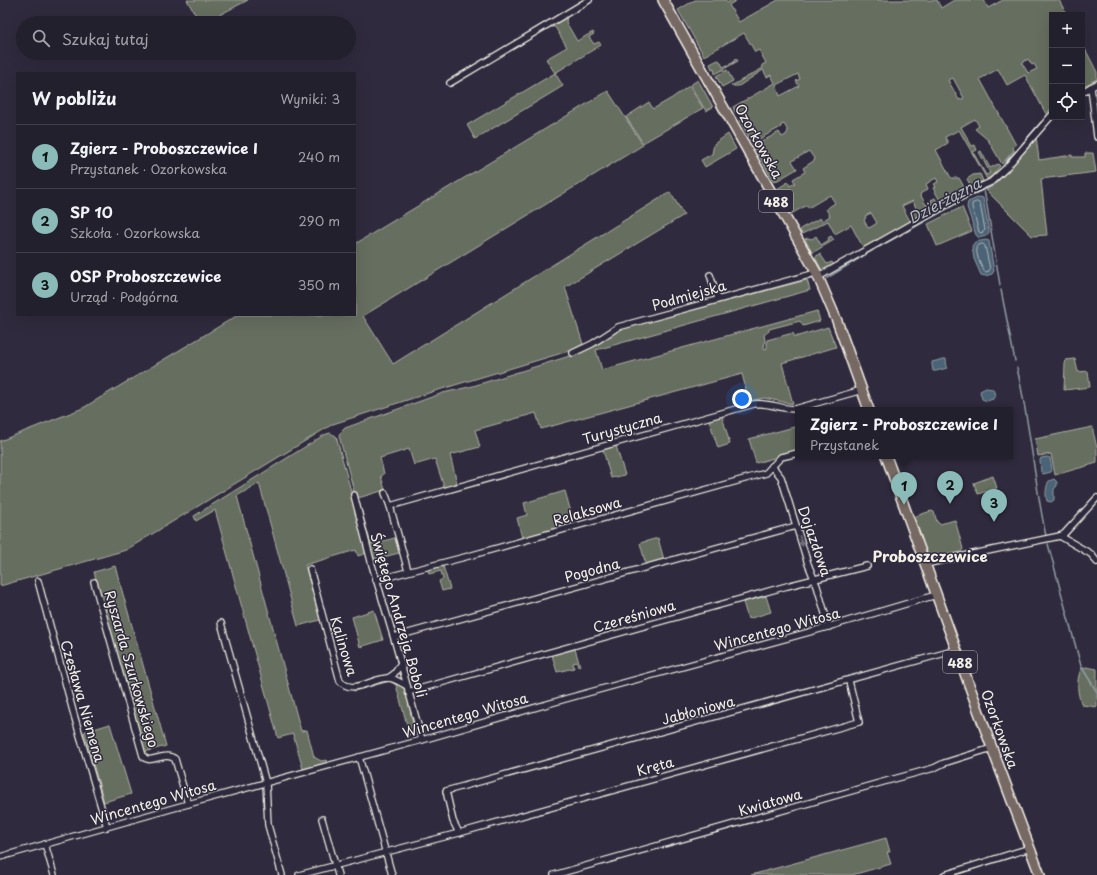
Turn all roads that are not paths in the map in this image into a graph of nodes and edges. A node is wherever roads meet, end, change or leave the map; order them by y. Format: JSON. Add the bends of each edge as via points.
{"nodes":[{"id":1,"x":589,"y":0,"type":"edge"},
{"id":2,"x":663,"y":0,"type":"edge"},
{"id":3,"x":450,"y":83,"type":"dead end"},
{"id":4,"x":1097,"y":84,"type":"edge"},
{"id":5,"x":1091,"y":87,"type":"junction"},
{"id":6,"x":1085,"y":90,"type":"edge"},
{"id":7,"x":1049,"y":118,"type":"edge"},
{"id":8,"x":1097,"y":137,"type":"edge"},
{"id":9,"x":817,"y":274,"type":"junction"},
{"id":10,"x":710,"y":275,"type":"dead end"},
{"id":11,"x":718,"y":299,"type":"junction"},
{"id":12,"x":573,"y":353,"type":"dead end"},
{"id":13,"x":862,"y":390,"type":"junction"},
{"id":14,"x":802,"y":407,"type":"edge"},
{"id":15,"x":868,"y":407,"type":"edge"},
{"id":16,"x":795,"y":409,"type":"edge"},
{"id":17,"x":795,"y":454,"type":"edge"},
{"id":18,"x":887,"y":459,"type":"edge"},
{"id":19,"x":772,"y":466,"type":"junction"},
{"id":20,"x":385,"y":493,"type":"dead end"},
{"id":21,"x":354,"y":495,"type":"dead end"},
{"id":22,"x":1097,"y":498,"type":"edge"},
{"id":23,"x":390,"y":506,"type":"junction"},
{"id":24,"x":796,"y":526,"type":"junction"},
{"id":25,"x":1060,"y":536,"type":"junction"},
{"id":26,"x":1097,"y":562,"type":"edge"},
{"id":27,"x":925,"y":564,"type":"junction"},
{"id":28,"x":867,"y":566,"type":"dead end"},
{"id":29,"x":310,"y":570,"type":"dead end"},
{"id":30,"x":408,"y":571,"type":"junction"},
{"id":31,"x":813,"y":579,"type":"junction"},
{"id":32,"x":376,"y":580,"type":"junction"},
{"id":33,"x":38,"y":581,"type":"dead end"},
{"id":34,"x":94,"y":582,"type":"dead end"},
{"id":35,"x":936,"y":595,"type":"junction"},
{"id":36,"x":221,"y":623,"type":"dead end"},
{"id":37,"x":829,"y":627,"type":"junction"},
{"id":38,"x":394,"y":638,"type":"junction"},
{"id":39,"x":956,"y":650,"type":"junction"},
{"id":40,"x":401,"y":664,"type":"junction"},
{"id":41,"x":388,"y":678,"type":"junction"},
{"id":42,"x":849,"y":681,"type":"junction"},
{"id":43,"x":408,"y":689,"type":"junction"},
{"id":44,"x":422,"y":740,"type":"junction"},
{"id":45,"x":992,"y":748,"type":"junction"},
{"id":46,"x":359,"y":757,"type":"junction"},
{"id":47,"x":266,"y":782,"type":"junction"},
{"id":48,"x":188,"y":804,"type":"junction"},
{"id":49,"x":322,"y":819,"type":"dead end"},
{"id":50,"x":107,"y":827,"type":"junction"},
{"id":51,"x":459,"y":832,"type":"junction"},
{"id":52,"x":45,"y":844,"type":"junction"},
{"id":53,"x":1030,"y":848,"type":"junction"},
{"id":54,"x":386,"y":853,"type":"junction"},
{"id":55,"x":0,"y":857,"type":"edge"},
{"id":56,"x":335,"y":866,"type":"junction"},
{"id":57,"x":54,"y":875,"type":"edge"},
{"id":58,"x":282,"y":875,"type":"edge"},
{"id":59,"x":299,"y":875,"type":"edge"},
{"id":60,"x":338,"y":875,"type":"edge"},
{"id":61,"x":392,"y":875,"type":"edge"},
{"id":62,"x":554,"y":875,"type":"edge"},
{"id":63,"x":944,"y":875,"type":"edge"},
{"id":64,"x":1040,"y":875,"type":"edge"}],
"edges":[{"from":1,"to":3,"type":"street"},
{"from":2,"to":9,"type":"main road","name":"Ozorkowska","number":"488"},
{"from":4,"to":5,"type":"street"},
{"from":5,"to":6,"type":"street"},
{"from":5,"to":8,"type":"street"},
{"from":7,"to":9,"type":"street","name":"Podmiejska","via":[[991,182]]},
{"from":9,"to":11,"type":"street","name":"Podmiejska"},
{"from":9,"to":13,"type":"main road","name":"Ozorkowska","number":"488"},
{"from":10,"to":11,"type":"street"},
{"from":11,"to":12,"type":"street","name":"Podmiejska","via":[[618,327]]},
{"from":13,"to":14,"type":"street","name":"Turystyczna"},
{"from":13,"to":15,"type":"main road","name":"Ozorkowska","number":"488"},
{"from":16,"to":23,"type":"street","name":"Turystyczna","via":[[763,403],[754,404]]},
{"from":17,"to":19,"type":"street","name":"Relaksowa","via":[[781,457]]},
{"from":18,"to":27,"type":"main road","name":"Ozorkowska","number":"488"},
{"from":19,"to":24,"type":"street","name":"Dojazdowa","via":[[781,477]]},
{"from":19,"to":30,"type":"street","name":"Relaksowa","via":[[766,473]]},
{"from":20,"to":23,"type":"street"},
{"from":21,"to":32,"type":"street","name":"Świętego Andrzeja Boboli"},
{"from":22,"to":25,"type":"street"},
{"from":23,"to":30,"type":"street"},
{"from":24,"to":31,"type":"street","name":"Dojazdowa","one_way":true},
{"from":24,"to":38,"type":"street","name":"Pogodna"},
{"from":25,"to":26,"type":"street","via":[[1091,554]]},
{"from":25,"to":27,"type":"street"},
{"from":27,"to":35,"type":"main road","name":"Ozorkowska","number":"488"},
{"from":28,"to":31,"type":"street","name":"Czereśniowa"},
{"from":29,"to":41,"type":"street","name":"Kalinowa","via":[[340,681],[344,686],[351,687]]},
{"from":30,"to":32,"type":"street","name":"Relaksowa"},
{"from":31,"to":37,"type":"street","name":"Dojazdowa"},
{"from":31,"to":43,"type":"street","name":"Czereśniowa"},
{"from":32,"to":38,"type":"street","name":"Świętego Andrzeja Boboli"},
{"from":33,"to":50,"type":"street","name":"Czesława Niemena"},
{"from":34,"to":48,"type":"street","name":"Ryszarda Szurkowskiego","via":[[143,756],[149,760],[164,756],[172,757],[176,762]]},
{"from":35,"to":37,"type":"street","name":"Wincentego Witosa"},
{"from":35,"to":39,"type":"main road","name":"Ozorkowska","number":"488"},
{"from":36,"to":47,"type":"street"},
{"from":37,"to":44,"type":"street","name":"Wincentego Witosa"},
{"from":38,"to":40,"type":"street","name":"Świętego Andrzeja Boboli"},
{"from":39,"to":42,"type":"street","name":"Jabłoniowa"},
{"from":39,"to":45,"type":"main road","name":"Ozorkowska","number":"488"},
{"from":40,"to":41,"type":"street"},
{"from":40,"to":43,"type":"street","name":"Świętego Andrzeja Boboli"},
{"from":41,"to":43,"type":"street","via":[[394,679]]},
{"from":42,"to":51,"type":"street","name":"Kręta","via":[[859,722]]},
{"from":42,"to":51,"type":"street","name":"Jabłoniowa","via":[[446,792],[453,821]]},
{"from":43,"to":44,"type":"street","name":"Świętego Andrzeja Boboli"},
{"from":44,"to":46,"type":"street","name":"Wincentego Witosa"},
{"from":45,"to":53,"type":"main road","name":"Ozorkowska","number":"488"},
{"from":45,"to":62,"type":"street","name":"Kwiatowa","via":[[927,770]]},
{"from":46,"to":47,"type":"street","name":"Wincentego Witosa"},
{"from":46,"to":54,"type":"street"},
{"from":47,"to":48,"type":"street","name":"Wincentego Witosa"},
{"from":47,"to":58,"type":"street","via":[[268,825]]},
{"from":48,"to":50,"type":"street","name":"Wincentego Witosa"},
{"from":49,"to":56,"type":"street"},
{"from":50,"to":52,"type":"street","name":"Wincentego Witosa"},
{"from":51,"to":54,"type":"street"},
{"from":52,"to":55,"type":"street","name":"Wincentego Witosa"},
{"from":52,"to":57,"type":"street"},
{"from":53,"to":63,"type":"street"},
{"from":53,"to":64,"type":"main road","name":"Ozorkowska","number":"488"},
{"from":54,"to":56,"type":"street"},
{"from":54,"to":61,"type":"street"},
{"from":56,"to":59,"type":"street"},
{"from":56,"to":60,"type":"street"}]}
